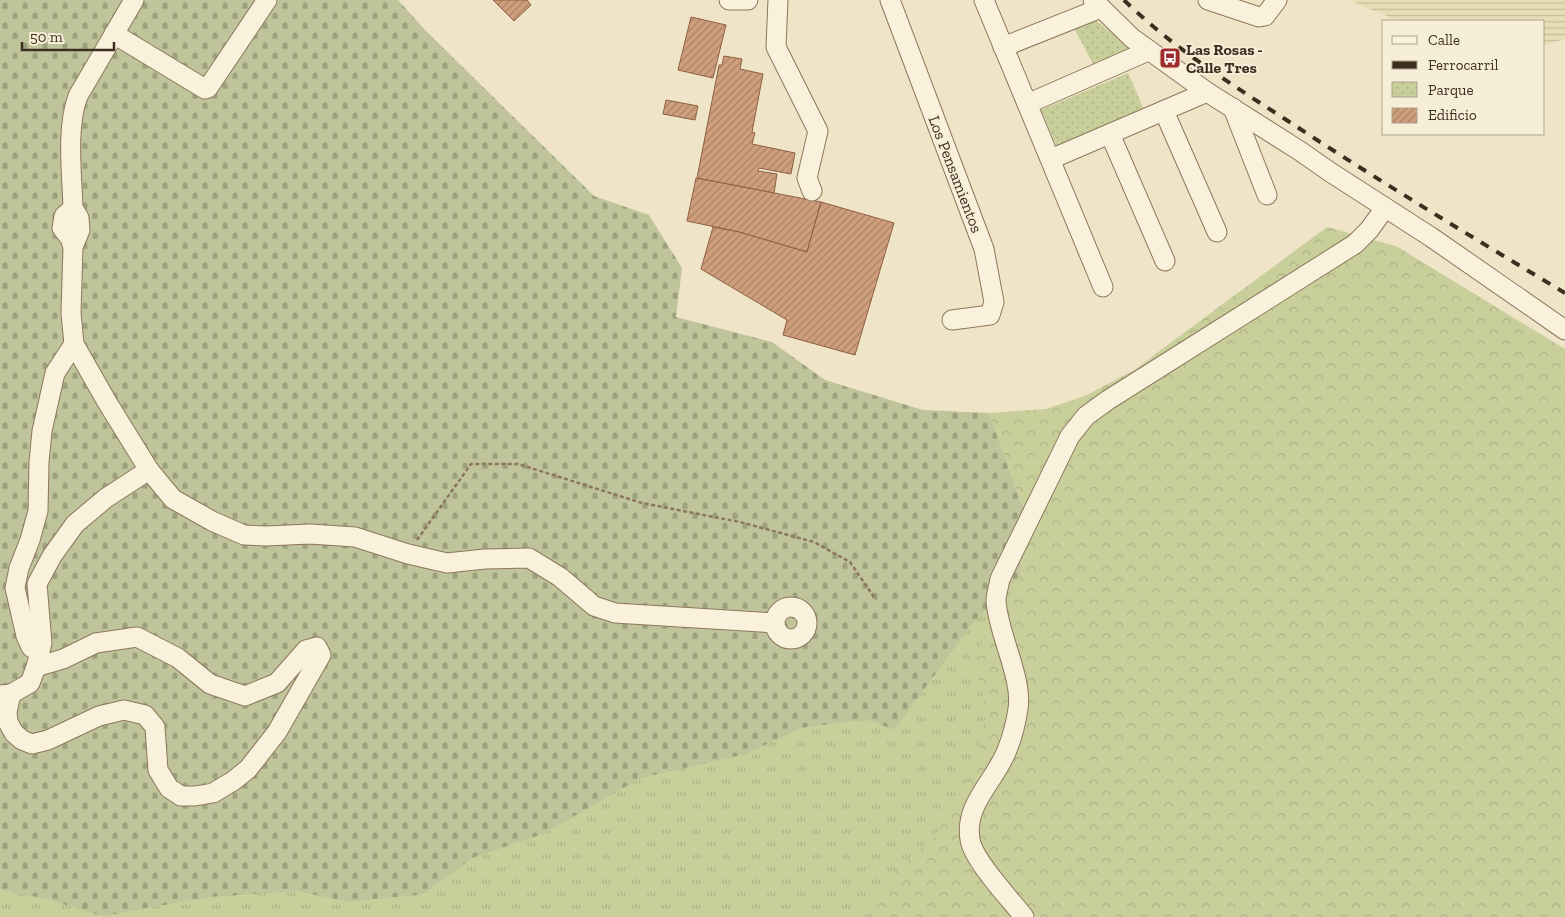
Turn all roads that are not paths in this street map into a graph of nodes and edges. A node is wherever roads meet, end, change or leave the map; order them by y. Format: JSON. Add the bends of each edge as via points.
{"nodes":[{"id":1,"x":134,"y":0,"type":"edge"},
{"id":2,"x":267,"y":0,"type":"edge"},
{"id":3,"x":729,"y":0,"type":"edge"},
{"id":4,"x":748,"y":0,"type":"edge"},
{"id":5,"x":778,"y":0,"type":"edge"},
{"id":6,"x":890,"y":0,"type":"edge"},
{"id":7,"x":984,"y":0,"type":"edge"},
{"id":8,"x":1208,"y":0,"type":"edge"},
{"id":9,"x":1277,"y":0,"type":"edge"},
{"id":10,"x":1097,"y":4,"type":"edge"},
{"id":11,"x":114,"y":34,"type":"junction"},
{"id":12,"x":1003,"y":47,"type":"junction"},
{"id":13,"x":1148,"y":51,"type":"junction"},
{"id":14,"x":1207,"y":92,"type":"junction"},
{"id":15,"x":1027,"y":104,"type":"junction"},
{"id":16,"x":1233,"y":108,"type":"junction"},
{"id":17,"x":1164,"y":111,"type":"junction"},
{"id":18,"x":1110,"y":134,"type":"junction"},
{"id":19,"x":1051,"y":159,"type":"junction"},
{"id":20,"x":812,"y":191,"type":"dead end"},
{"id":21,"x":1267,"y":196,"type":"dead end"},
{"id":22,"x":1384,"y":208,"type":"junction"},
{"id":23,"x":1217,"y":232,"type":"dead end"},
{"id":24,"x":1165,"y":261,"type":"dead end"},
{"id":25,"x":1102,"y":287,"type":"dead end"},
{"id":26,"x":952,"y":320,"type":"dead end"},
{"id":27,"x":1565,"y":330,"type":"edge"},
{"id":28,"x":74,"y":344,"type":"junction"},
{"id":29,"x":149,"y":470,"type":"junction"},
{"id":30,"x":775,"y":623,"type":"dead end"},
{"id":31,"x":38,"y":660,"type":"junction"},
{"id":32,"x":5,"y":694,"type":"edge"},
{"id":33,"x":1024,"y":917,"type":"edge"}],
"edges":[{"from":1,"to":11,"type":"street"},
{"from":2,"to":11,"type":"street","via":[[205,89]]},
{"from":3,"to":4,"type":"street"},
{"from":5,"to":20,"type":"street","via":[[776,47],[818,132],[807,178]]},
{"from":6,"to":26,"type":"street","name":"Los Pensamientos","via":[[984,249],[994,302],[990,315]]},
{"from":7,"to":12,"type":"street"},
{"from":8,"to":9,"type":"street","via":[[1259,17],[1265,16]]},
{"from":10,"to":12,"type":"street"},
{"from":10,"to":13,"type":"street"},
{"from":11,"to":28,"type":"street","via":[[72,110],[73,208],[64,216],[62,228],[73,247],[71,312]]},
{"from":12,"to":15,"type":"street"},
{"from":13,"to":14,"type":"street"},
{"from":13,"to":15,"type":"street"},
{"from":14,"to":16,"type":"street"},
{"from":14,"to":17,"type":"street"},
{"from":15,"to":19,"type":"street"},
{"from":16,"to":21,"type":"street"},
{"from":16,"to":22,"type":"street"},
{"from":17,"to":18,"type":"street"},
{"from":17,"to":23,"type":"street"},
{"from":18,"to":19,"type":"street"},
{"from":18,"to":24,"type":"street"},
{"from":19,"to":25,"type":"street"},
{"from":22,"to":27,"type":"street","via":[[1432,237]]},
{"from":22,"to":33,"type":"street","via":[[1355,244],[1108,400],[1086,416],[1070,436],[1000,579],[996,600],[1017,686],[1018,708],[1007,750],[970,820],[970,841],[980,860]]},
{"from":28,"to":29,"type":"street"},
{"from":28,"to":31,"type":"street","via":[[55,373],[42,431],[38,511],[18,568],[15,588],[26,636]]},
{"from":29,"to":30,"type":"street","via":[[173,499],[244,535],[355,537],[447,563],[529,558],[560,577],[594,606],[615,613]]},
{"from":29,"to":31,"type":"street","via":[[106,498],[75,524],[52,556],[37,584],[42,643]]},
{"from":31,"to":32,"type":"street","via":[[30,683]]},
{"from":31,"to":32,"type":"street","via":[[63,659],[96,642],[137,637],[178,658],[210,684],[245,696],[277,683],[306,650],[317,648],[321,654],[277,732],[248,769],[213,793],[195,796],[182,796],[169,788],[158,770],[155,727],[145,715],[124,710],[99,716],[32,744],[14,733],[8,722]]}]}
